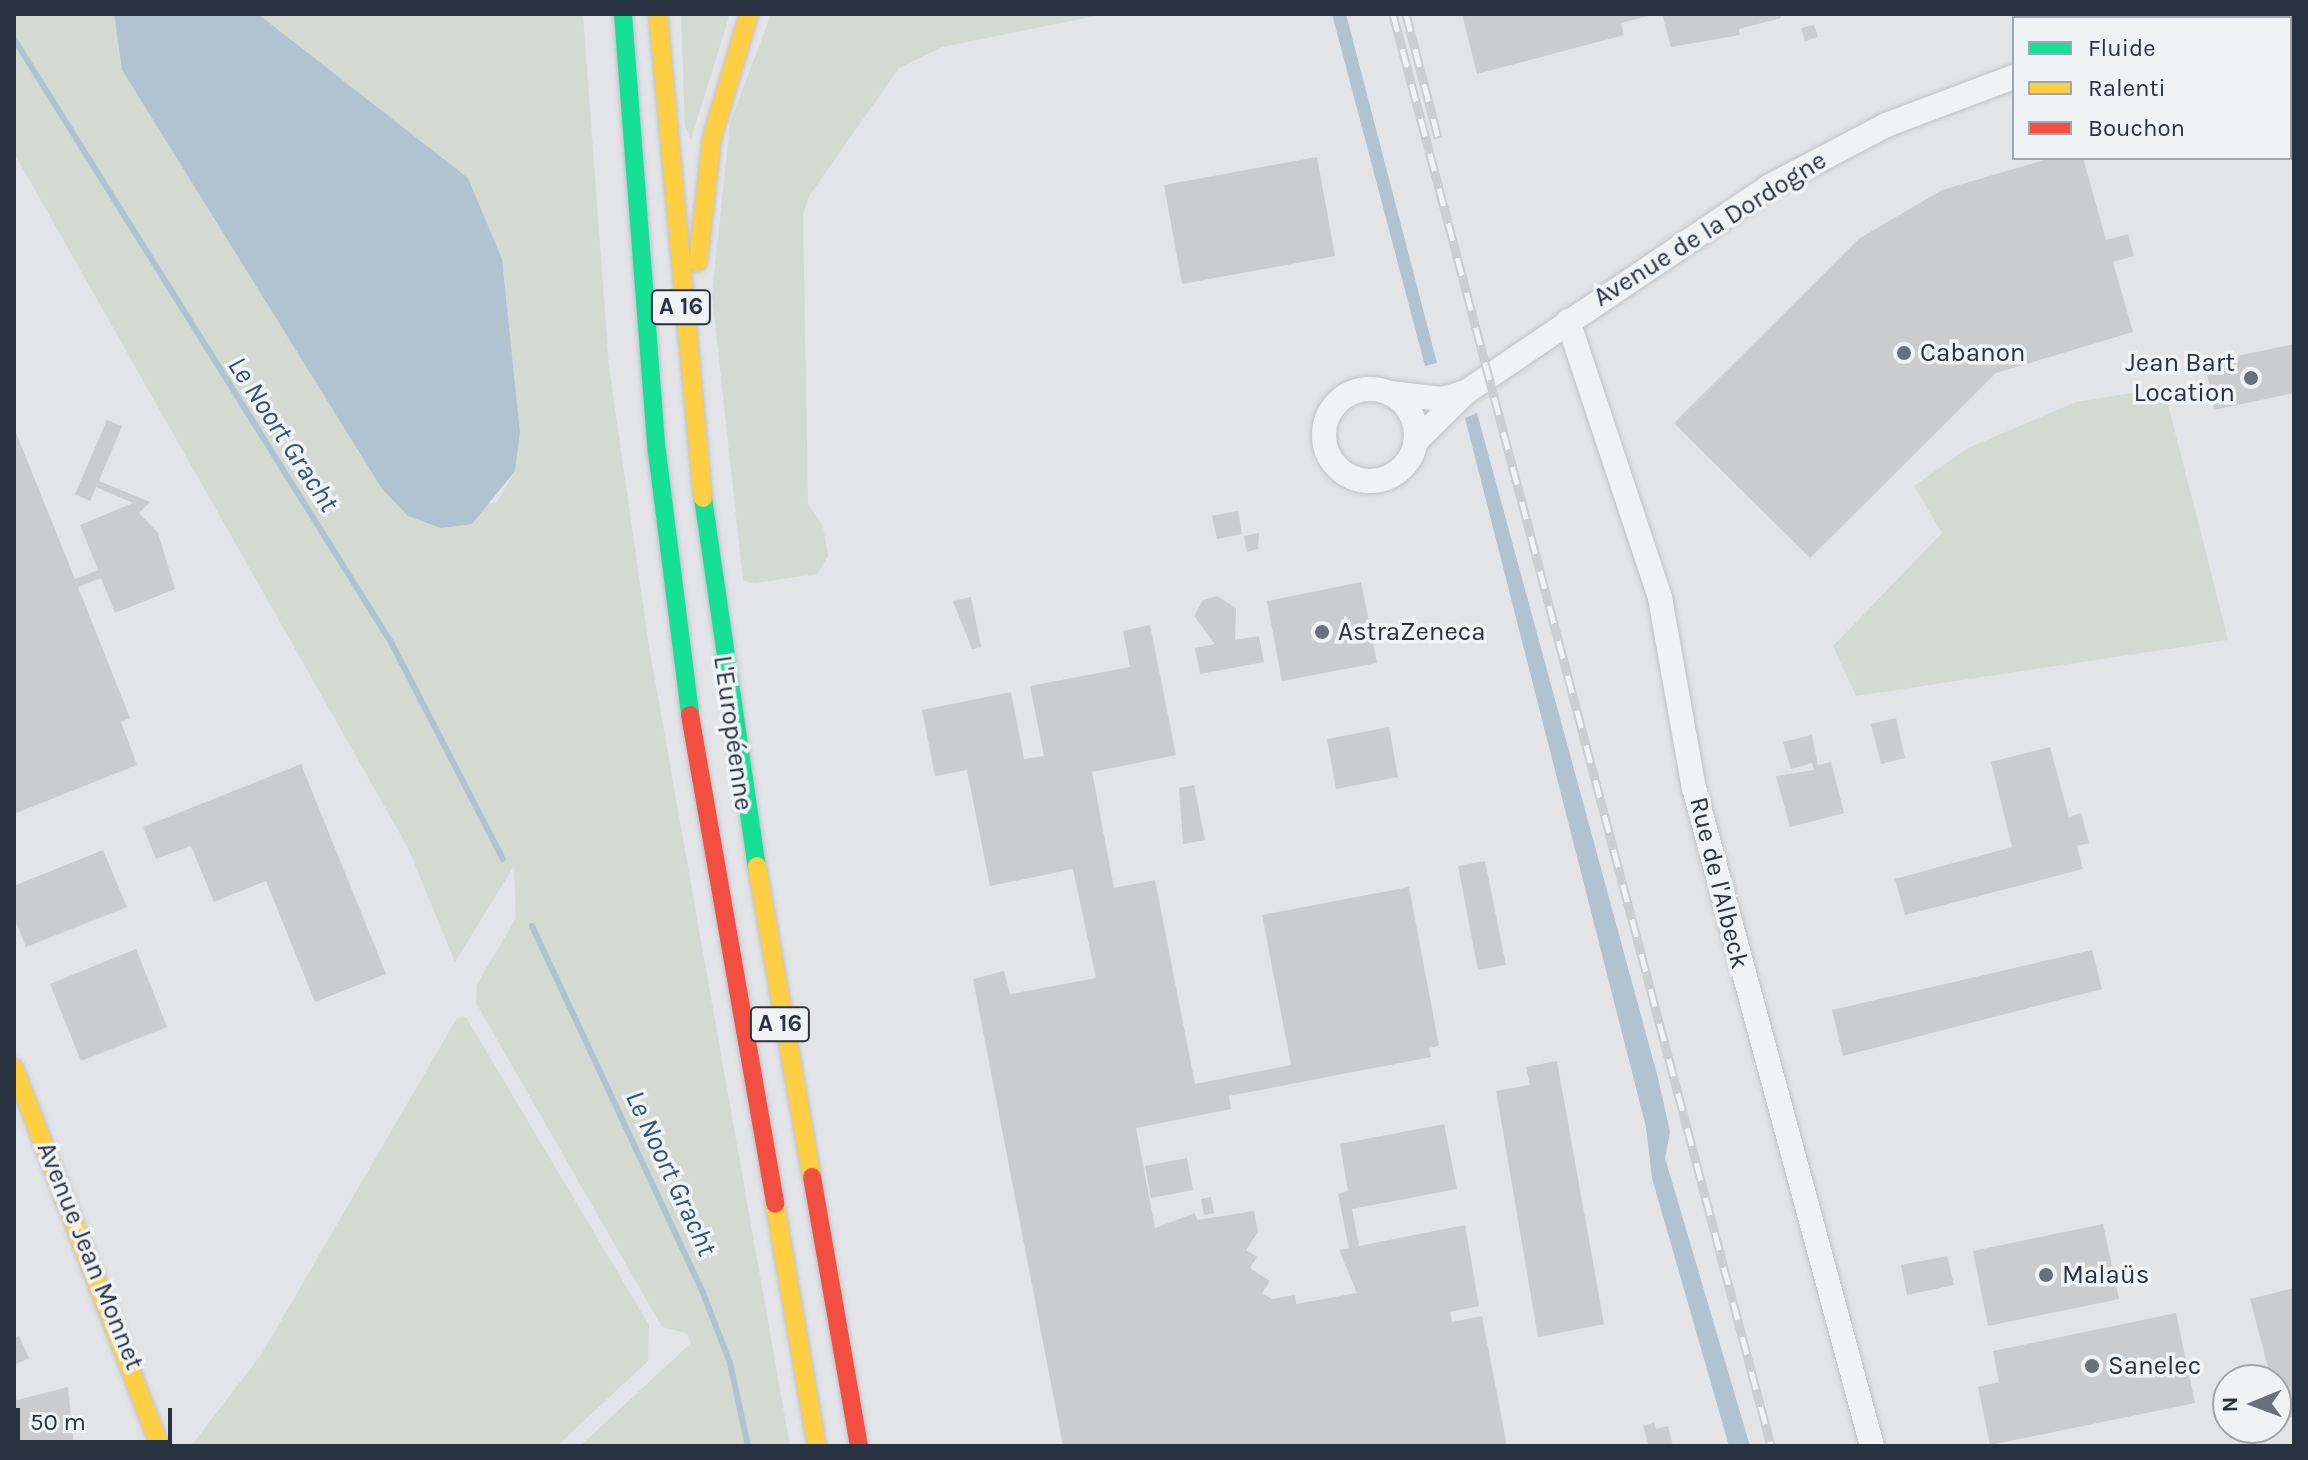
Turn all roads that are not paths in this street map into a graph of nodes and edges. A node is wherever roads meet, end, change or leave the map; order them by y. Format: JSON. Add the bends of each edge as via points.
{"nodes":[{"id":1,"x":605,"y":14,"type":"edge"},
{"id":2,"x":623,"y":14,"type":"edge"},
{"id":3,"x":658,"y":14,"type":"edge"},
{"id":4,"x":749,"y":14,"type":"edge"},
{"id":5,"x":2012,"y":78,"type":"edge"},
{"id":6,"x":1568,"y":321,"type":"junction"},
{"id":7,"x":1466,"y":392,"type":"junction"},
{"id":8,"x":1390,"y":393,"type":"junction"},
{"id":9,"x":654,"y":412,"type":"junction"},
{"id":10,"x":1416,"y":441,"type":"junction"},
{"id":11,"x":714,"y":600,"type":"junction"},
{"id":12,"x":17,"y":1083,"type":"edge"},
{"id":13,"x":160,"y":1446,"type":"edge"},
{"id":14,"x":817,"y":1446,"type":"edge"},
{"id":15,"x":859,"y":1446,"type":"edge"},
{"id":16,"x":1872,"y":1446,"type":"edge"}],
"edges":[{"from":1,"to":9,"type":"main road"},
{"from":2,"to":9,"type":"main road","name":"L'Européenne","number":"A 16"},
{"from":3,"to":11,"type":"main road","name":"L'Européenne","number":"A 16"},
{"from":4,"to":11,"type":"main road","via":[[717,115],[699,235]]},
{"from":5,"to":6,"type":"street","name":"Avenue de la Dordogne","via":[[1902,118],[1779,180]]},
{"from":6,"to":7,"type":"street","name":"Avenue de la Dordogne"},
{"from":6,"to":16,"type":"street","name":"Rue de l'Albeck","via":[[1660,598],[1694,788]]},
{"from":7,"to":8,"type":"street","name":"Avenue de la Dordogne","via":[[1442,399]]},
{"from":7,"to":10,"type":"street","name":"Avenue de la Dordogne"},
{"from":8,"to":10,"type":"street","via":[[1409,410]]},
{"from":8,"to":10,"type":"street","via":[[1361,389],[1338,401],[1324,430],[1329,456],[1351,476],[1381,479],[1402,468]]},
{"from":9,"to":14,"type":"main road","name":"L'Européenne","number":"A 16","via":[[714,879]]},
{"from":11,"to":15,"type":"main road","name":"L'Européenne","number":"A 16","via":[[778,1015]]},
{"from":12,"to":13,"type":"main road","name":"Avenue Jean Monnet"}]}
